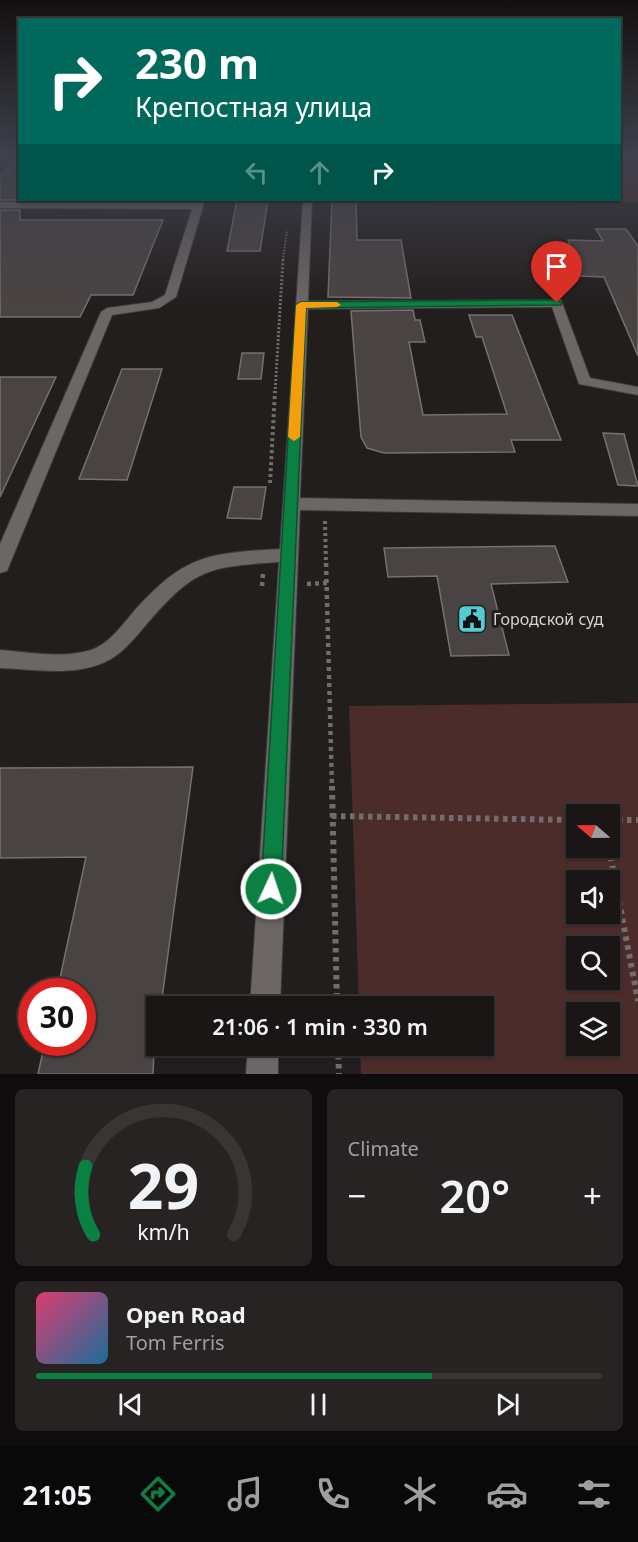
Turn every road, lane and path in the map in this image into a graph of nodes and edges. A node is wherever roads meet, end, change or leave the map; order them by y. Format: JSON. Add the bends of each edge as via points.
{"nodes":[{"id":1,"x":198,"y":207,"type":"edge"},
{"id":2,"x":307,"y":207,"type":"edge"},
{"id":3,"x":301,"y":305,"type":"junction"},
{"id":4,"x":638,"y":391,"type":"edge"},
{"id":5,"x":291,"y":504,"type":"junction"},
{"id":6,"x":325,"y":505,"type":"junction"},
{"id":7,"x":638,"y":510,"type":"edge"},
{"id":8,"x":288,"y":555,"type":"junction"},
{"id":9,"x":0,"y":566,"type":"edge"},
{"id":10,"x":0,"y":659,"type":"edge"},
{"id":11,"x":332,"y":816,"type":"junction"},
{"id":12,"x":566,"y":820,"type":"edge"},
{"id":13,"x":620,"y":820,"type":"edge"},
{"id":14,"x":638,"y":820,"type":"edge"},
{"id":15,"x":611,"y":858,"type":"edge"},
{"id":16,"x":266,"y":996,"type":"edge"},
{"id":17,"x":337,"y":996,"type":"edge"},
{"id":18,"x":638,"y":1000,"type":"edge"},
{"id":19,"x":262,"y":1056,"type":"edge"},
{"id":20,"x":338,"y":1056,"type":"edge"},
{"id":21,"x":261,"y":1074,"type":"edge"},
{"id":22,"x":339,"y":1074,"type":"edge"}],
"edges":[{"from":1,"to":9,"type":"street","via":[[170,297],[155,305],[107,312]]},
{"from":2,"to":3,"type":"street"},
{"from":3,"to":4,"type":"street","via":[[557,303],[584,381]]},
{"from":3,"to":5,"type":"street"},
{"from":5,"to":6,"type":"street"},
{"from":5,"to":8,"type":"street"},
{"from":6,"to":7,"type":"street"},
{"from":6,"to":11,"type":"path"},
{"from":8,"to":10,"type":"street","via":[[215,560],[172,583],[98,657],[60,661]]},
{"from":8,"to":16,"type":"street"},
{"from":11,"to":12,"type":"path"},
{"from":11,"to":17,"type":"path"},
{"from":13,"to":14,"type":"path"},
{"from":15,"to":18,"type":"path"},
{"from":19,"to":21,"type":"street"},
{"from":20,"to":22,"type":"path"}]}
